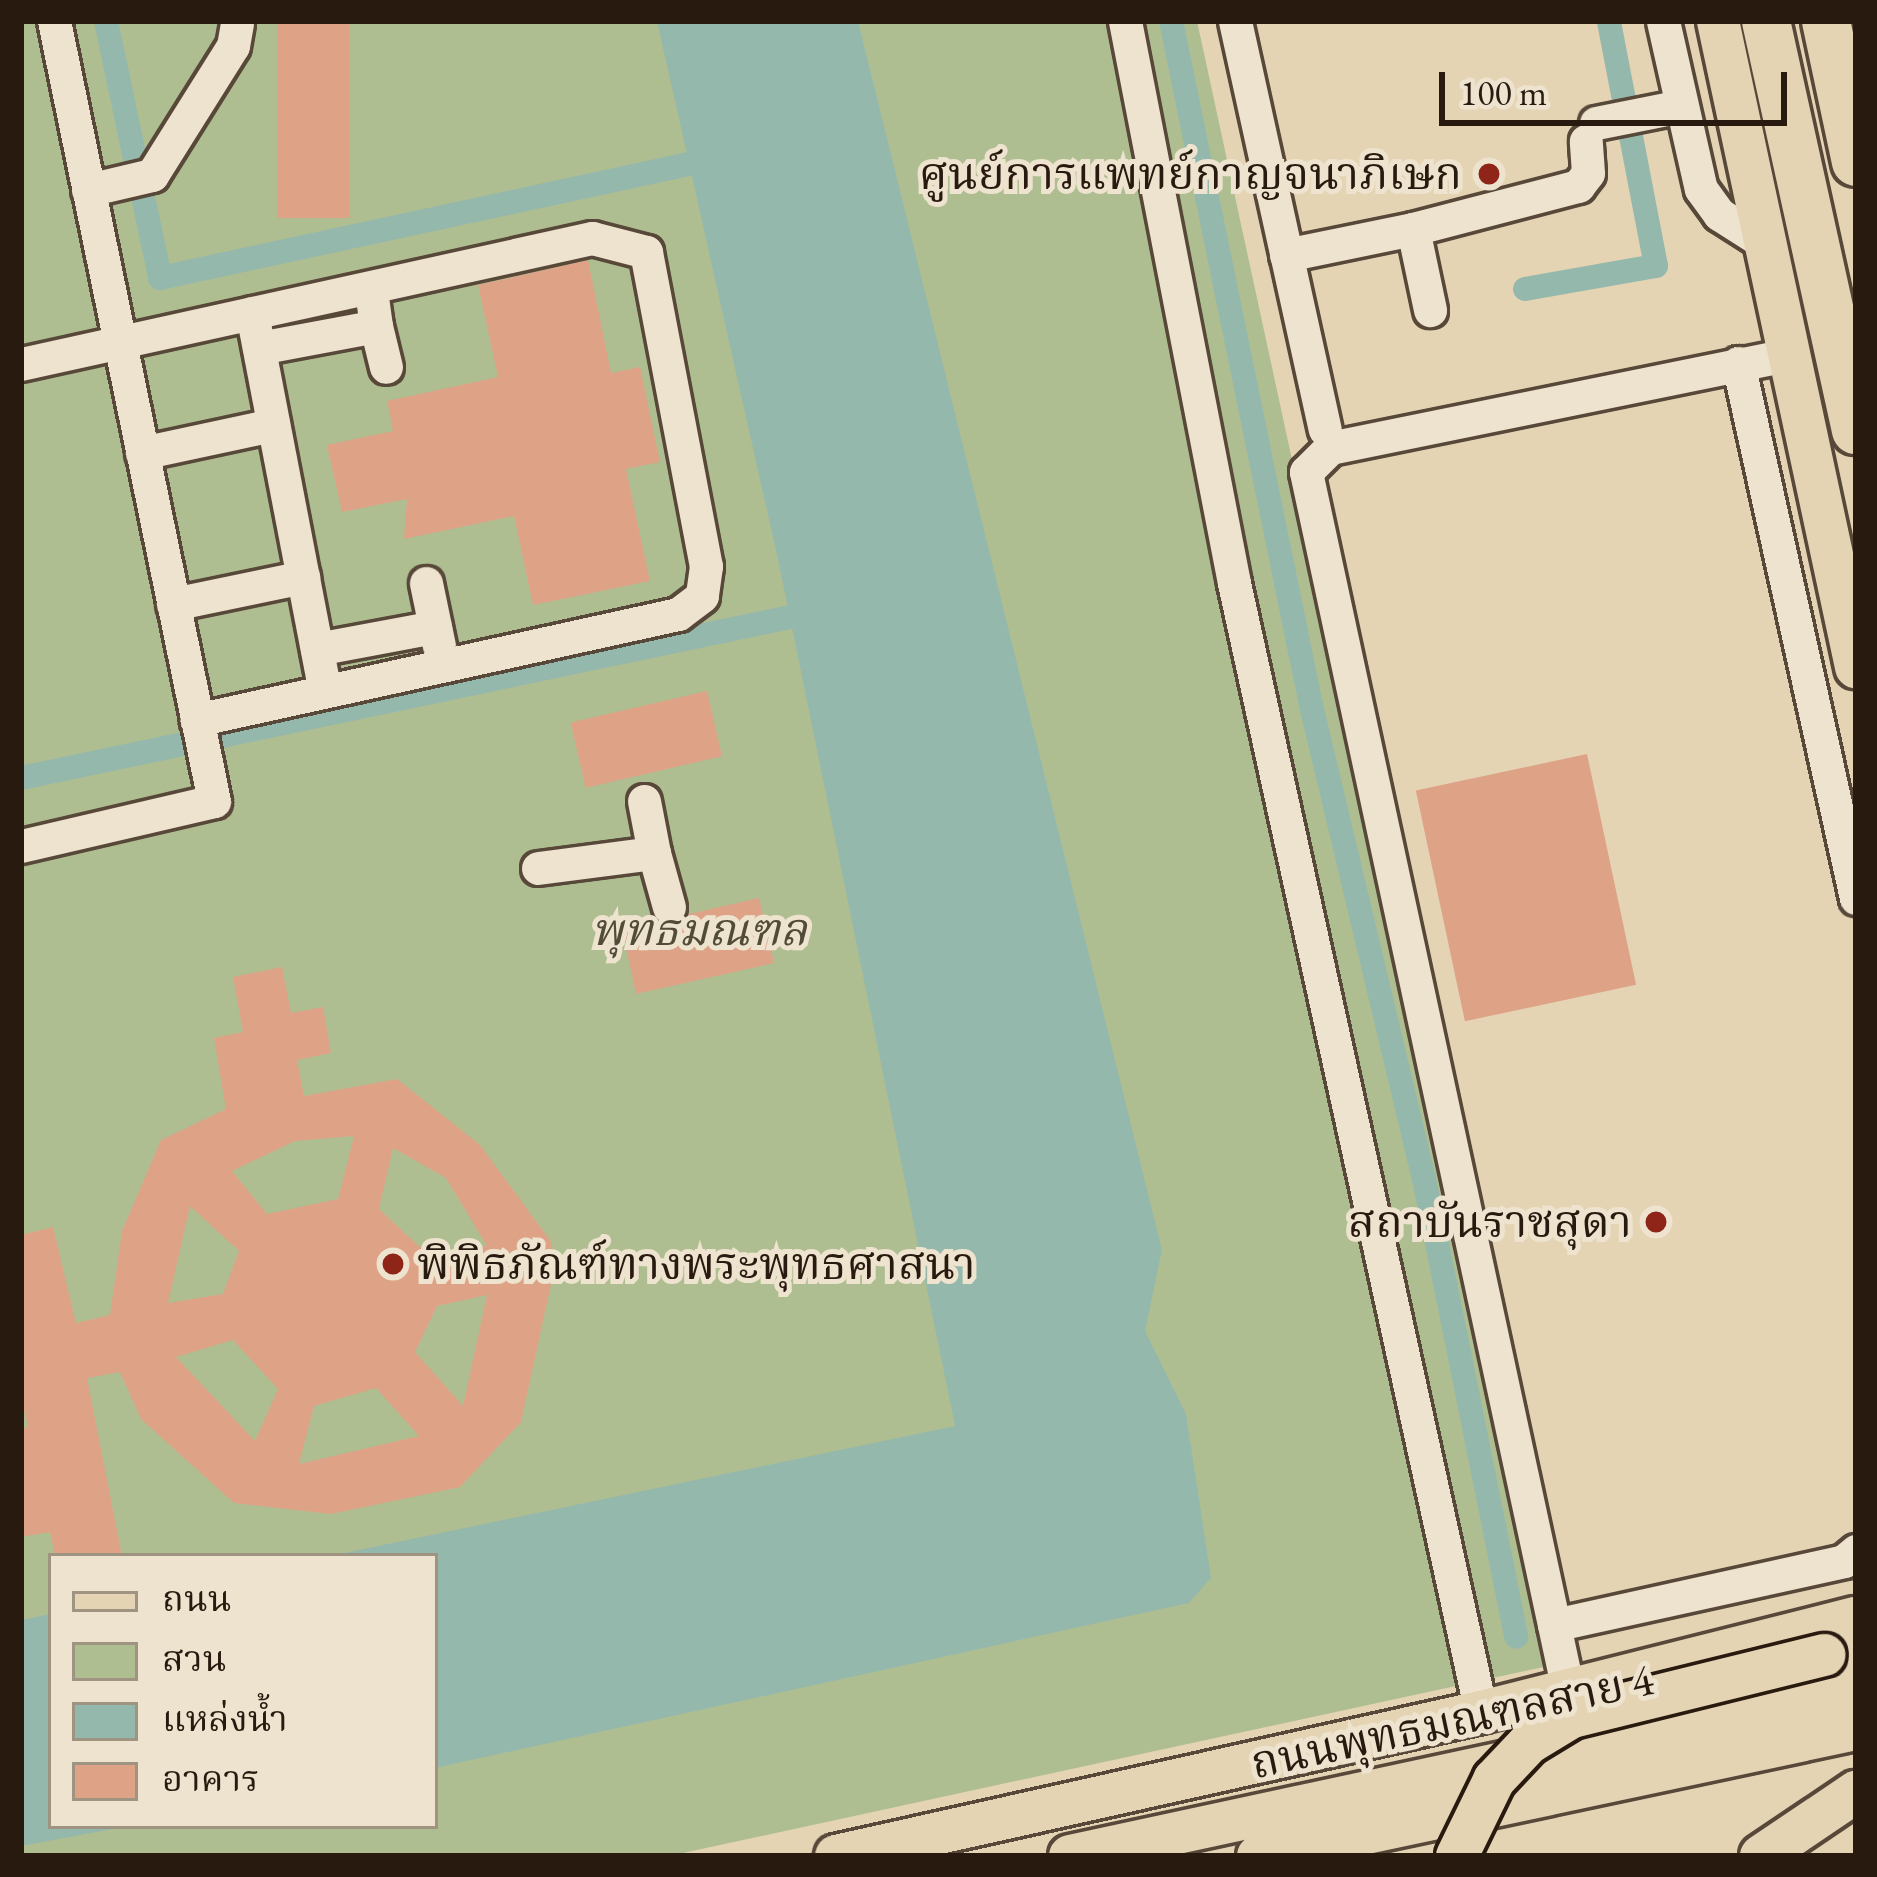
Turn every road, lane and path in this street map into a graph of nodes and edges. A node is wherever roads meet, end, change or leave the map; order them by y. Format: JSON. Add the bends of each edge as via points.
{"nodes":[{"id":1,"x":54,"y":21,"type":"edge"},
{"id":2,"x":1126,"y":21,"type":"edge"},
{"id":3,"x":1235,"y":21,"type":"edge"},
{"id":4,"x":1663,"y":21,"type":"edge"},
{"id":5,"x":1718,"y":21,"type":"edge"},
{"id":6,"x":1766,"y":21,"type":"edge"},
{"id":7,"x":1826,"y":21,"type":"edge"},
{"id":8,"x":237,"y":23,"type":"edge"},
{"id":9,"x":1664,"y":109,"type":"junction"},
{"id":10,"x":1856,"y":162,"type":"edge"},
{"id":11,"x":115,"y":185,"type":"junction"},
{"id":12,"x":1413,"y":230,"type":"junction"},
{"id":13,"x":1766,"y":244,"type":"junction"},
{"id":14,"x":1286,"y":255,"type":"junction"},
{"id":15,"x":371,"y":289,"type":"junction"},
{"id":16,"x":1430,"y":310,"type":"dead end"},
{"id":17,"x":251,"y":313,"type":"junction"},
{"id":18,"x":376,"y":326,"type":"junction"},
{"id":19,"x":120,"y":344,"type":"junction"},
{"id":20,"x":259,"y":348,"type":"junction"},
{"id":21,"x":1790,"y":355,"type":"junction"},
{"id":22,"x":1738,"y":363,"type":"junction"},
{"id":23,"x":21,"y":364,"type":"edge"},
{"id":24,"x":386,"y":367,"type":"dead end"},
{"id":25,"x":273,"y":425,"type":"junction"},
{"id":26,"x":1856,"y":430,"type":"edge"},
{"id":27,"x":1328,"y":438,"type":"junction"},
{"id":28,"x":142,"y":453,"type":"junction"},
{"id":29,"x":303,"y":577,"type":"junction"},
{"id":30,"x":426,"y":583,"type":"dead end"},
{"id":31,"x":172,"y":604,"type":"junction"},
{"id":32,"x":435,"y":627,"type":"junction"},
{"id":33,"x":316,"y":649,"type":"junction"},
{"id":34,"x":442,"y":663,"type":"junction"},
{"id":35,"x":1856,"y":667,"type":"edge"},
{"id":36,"x":324,"y":687,"type":"junction"},
{"id":37,"x":196,"y":721,"type":"junction"},
{"id":38,"x":644,"y":801,"type":"dead end"},
{"id":39,"x":21,"y":846,"type":"edge"},
{"id":40,"x":654,"y":853,"type":"junction"},
{"id":41,"x":538,"y":868,"type":"dead end"},
{"id":42,"x":1856,"y":898,"type":"edge"},
{"id":43,"x":669,"y":908,"type":"dead end"},
{"id":44,"x":1856,"y":1551,"type":"edge"},
{"id":45,"x":1856,"y":1618,"type":"edge"},
{"id":46,"x":1554,"y":1624,"type":"junction"},
{"id":47,"x":1856,"y":1648,"type":"edge"},
{"id":48,"x":1856,"y":1687,"type":"edge"},
{"id":49,"x":1568,"y":1690,"type":"junction"},
{"id":50,"x":1481,"y":1712,"type":"junction"},
{"id":51,"x":1856,"y":1729,"type":"edge"},
{"id":52,"x":1856,"y":1759,"type":"edge"},
{"id":53,"x":1856,"y":1792,"type":"edge"},
{"id":54,"x":1275,"y":1839,"type":"edge"},
{"id":55,"x":836,"y":1856,"type":"edge"},
{"id":56,"x":1070,"y":1856,"type":"edge"},
{"id":57,"x":1382,"y":1856,"type":"edge"},
{"id":58,"x":1457,"y":1856,"type":"edge"},
{"id":59,"x":1761,"y":1856,"type":"edge"}],
"edges":[{"from":1,"to":11,"type":"street"},
{"from":2,"to":50,"type":"street","via":[[1234,583]]},
{"from":3,"to":14,"type":"street"},
{"from":4,"to":9,"type":"street"},
{"from":5,"to":13,"type":"main road"},
{"from":6,"to":26,"type":"highway"},
{"from":7,"to":10,"type":"highway"},
{"from":8,"to":11,"type":"street","via":[[233,46]]},
{"from":9,"to":12,"type":"street","via":[[1597,128],[1578,185]]},
{"from":9,"to":13,"type":"street","via":[[1719,214]]},
{"from":11,"to":19,"type":"street"},
{"from":12,"to":14,"type":"street"},
{"from":12,"to":16,"type":"street"},
{"from":13,"to":21,"type":"main road"},
{"from":14,"to":27,"type":"street"},
{"from":15,"to":17,"type":"street"},
{"from":15,"to":18,"type":"street"},
{"from":15,"to":34,"type":"street","via":[[592,238],[631,242],[646,252],[654,275],[706,566],[702,596],[678,614]]},
{"from":17,"to":19,"type":"street"},
{"from":17,"to":20,"type":"street"},
{"from":18,"to":20,"type":"street"},
{"from":18,"to":24,"type":"street"},
{"from":19,"to":23,"type":"street"},
{"from":19,"to":28,"type":"street"},
{"from":20,"to":25,"type":"street"},
{"from":21,"to":22,"type":"street"},
{"from":21,"to":35,"type":"main road"},
{"from":22,"to":27,"type":"street"},
{"from":22,"to":42,"type":"street"},
{"from":25,"to":28,"type":"street"},
{"from":25,"to":29,"type":"street"},
{"from":27,"to":46,"type":"street","via":[[1306,484]]},
{"from":28,"to":31,"type":"street"},
{"from":29,"to":31,"type":"street"},
{"from":29,"to":33,"type":"street"},
{"from":30,"to":32,"type":"street"},
{"from":31,"to":37,"type":"street"},
{"from":32,"to":33,"type":"street"},
{"from":32,"to":34,"type":"street"},
{"from":33,"to":36,"type":"street"},
{"from":34,"to":36,"type":"street"},
{"from":36,"to":37,"type":"street"},
{"from":37,"to":39,"type":"street","via":[[214,801]]},
{"from":38,"to":40,"type":"street"},
{"from":40,"to":41,"type":"street"},
{"from":40,"to":43,"type":"street"},
{"from":44,"to":46,"type":"street","via":[[1844,1561]]},
{"from":45,"to":49,"type":"main road"},
{"from":46,"to":49,"type":"street"},
{"from":47,"to":58,"type":"main road","bridge":true,"via":[[1572,1717],[1529,1743],[1494,1780]]},
{"from":48,"to":54,"type":"main road","name":"ถนนพุทธมณฑลสาย 4","bridge":true},
{"from":49,"to":50,"type":"main road"},
{"from":50,"to":55,"type":"main road"},
{"from":51,"to":54,"type":"main road"},
{"from":52,"to":57,"type":"main road"},
{"from":53,"to":59,"type":"main road"},
{"from":54,"to":56,"type":"main road","name":"ถนนพุทธมณฑลสาย 4"}]}
